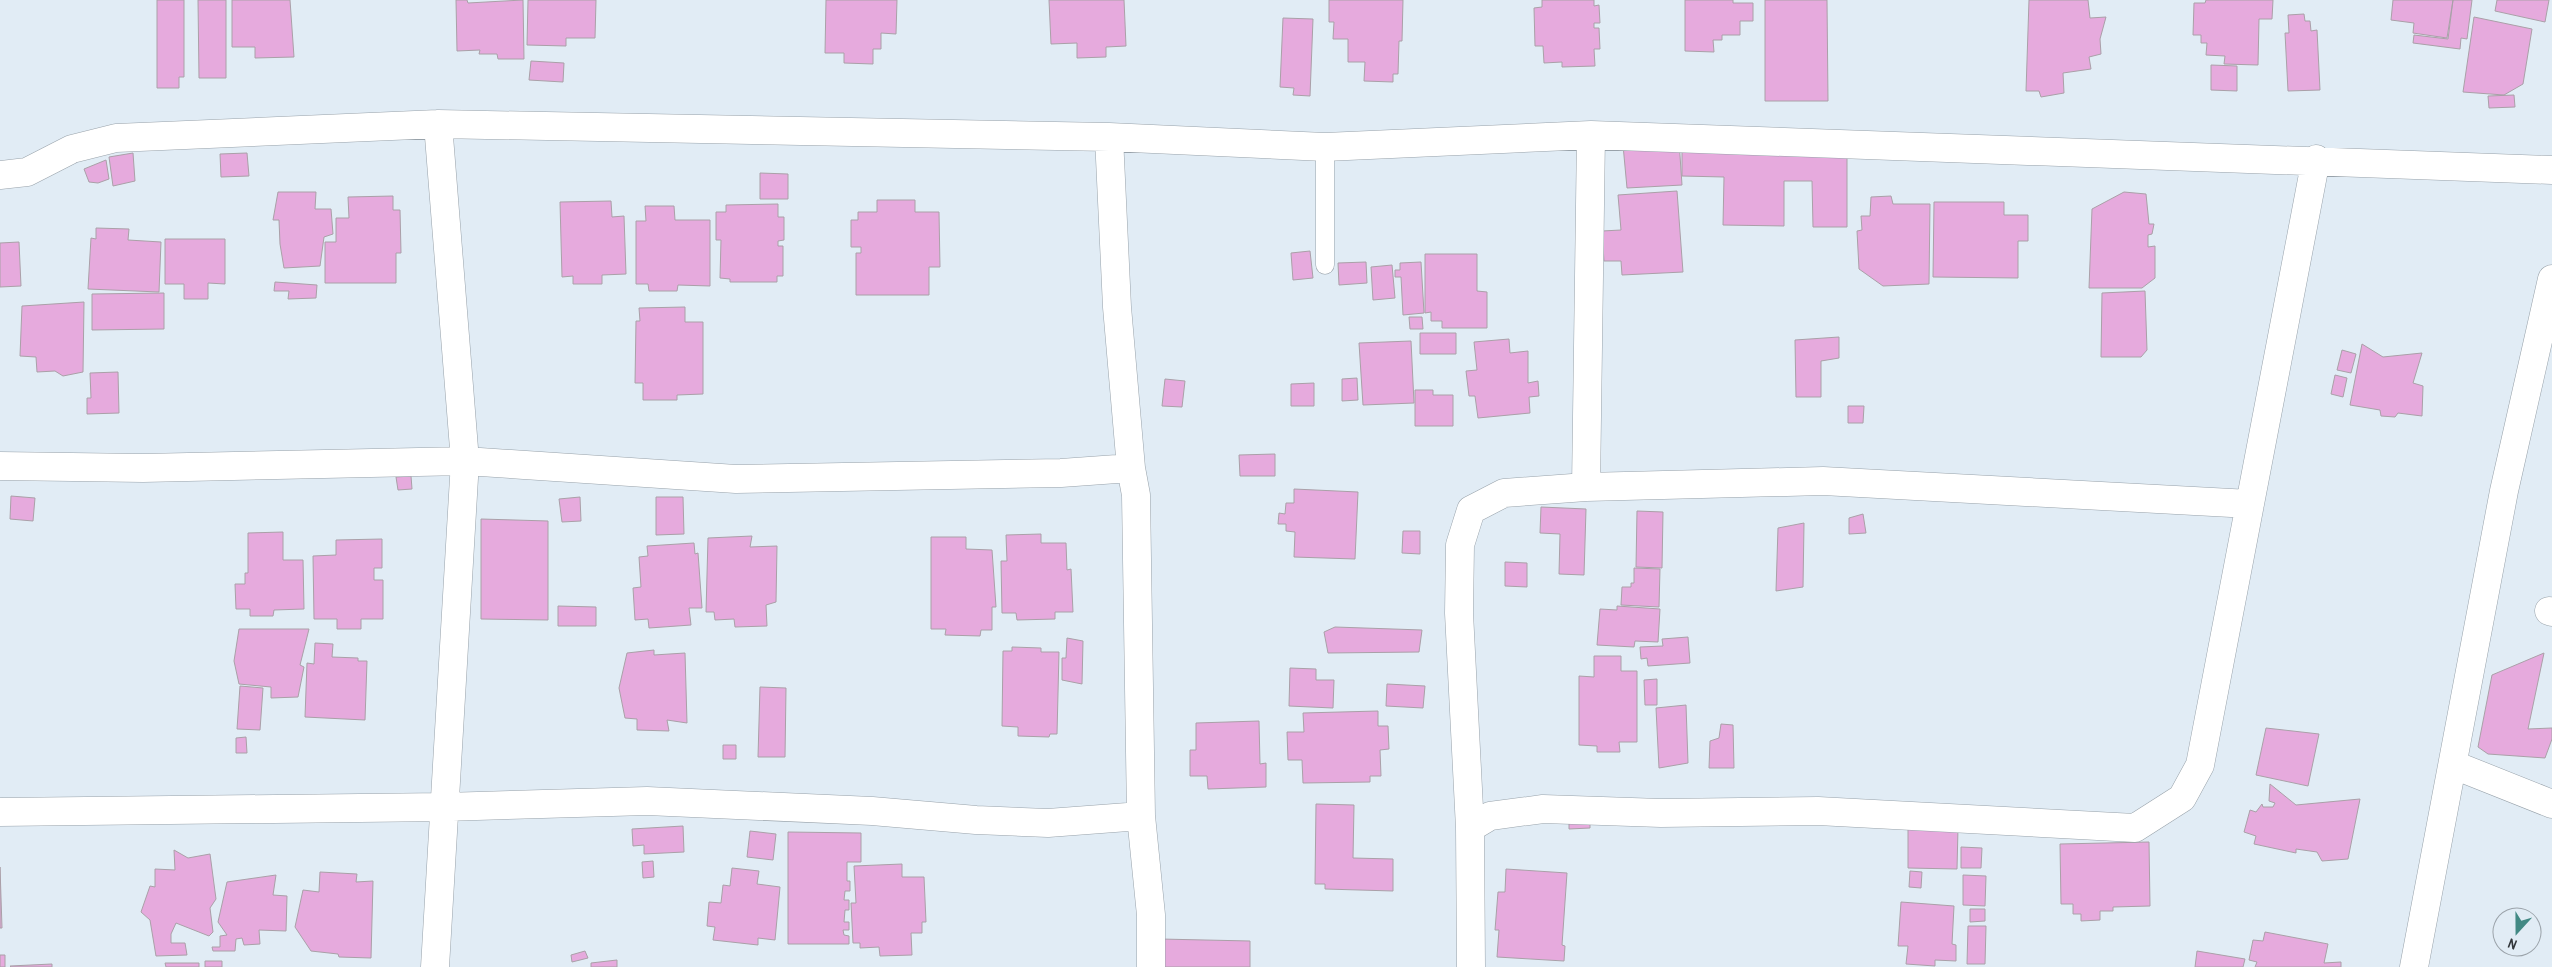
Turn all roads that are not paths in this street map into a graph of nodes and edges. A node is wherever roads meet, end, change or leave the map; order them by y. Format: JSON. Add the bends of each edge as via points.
{"nodes":[{"id":1,"x":438,"y":124,"type":"junction"},
{"id":2,"x":1591,"y":134,"type":"junction"},
{"id":3,"x":1109,"y":136,"type":"junction"},
{"id":4,"x":1324,"y":147,"type":"junction"},
{"id":5,"x":2316,"y":159,"type":"junction"},
{"id":6,"x":2552,"y":170,"type":"edge"},
{"id":7,"x":0,"y":175,"type":"edge"},
{"id":8,"x":1325,"y":265,"type":"dead end"},
{"id":9,"x":2552,"y":279,"type":"edge"},
{"id":10,"x":465,"y":461,"type":"junction"},
{"id":11,"x":0,"y":466,"type":"edge"},
{"id":12,"x":1131,"y":468,"type":"junction"},
{"id":13,"x":1586,"y":487,"type":"junction"},
{"id":14,"x":2250,"y":504,"type":"junction"},
{"id":15,"x":2454,"y":765,"type":"junction"},
{"id":16,"x":2552,"y":804,"type":"edge"},
{"id":17,"x":444,"y":807,"type":"junction"},
{"id":18,"x":0,"y":812,"type":"edge"},
{"id":19,"x":1141,"y":816,"type":"junction"},
{"id":20,"x":1470,"y":828,"type":"junction"},
{"id":21,"x":435,"y":967,"type":"edge"},
{"id":22,"x":1150,"y":967,"type":"edge"},
{"id":23,"x":1470,"y":967,"type":"edge"},
{"id":24,"x":2414,"y":967,"type":"edge"}],
"edges":[{"from":1,"to":3,"type":"street"},
{"from":1,"to":7,"type":"street","via":[[116,138],[72,149],[27,172]]},
{"from":1,"to":10,"type":"street"},
{"from":2,"to":4,"type":"street"},
{"from":2,"to":5,"type":"street"},
{"from":2,"to":13,"type":"street"},
{"from":3,"to":4,"type":"street"},
{"from":3,"to":12,"type":"street","via":[[1114,255]]},
{"from":4,"to":8,"type":"lane"},
{"from":5,"to":6,"type":"street"},
{"from":5,"to":14,"type":"street"},
{"from":9,"to":15,"type":"street","via":[[2504,491]]},
{"from":10,"to":11,"type":"street","via":[[143,468]]},
{"from":10,"to":12,"type":"street","via":[[736,480],[1060,473]]},
{"from":10,"to":17,"type":"street"},
{"from":12,"to":19,"type":"street","via":[[1136,495]]},
{"from":13,"to":14,"type":"street","via":[[1823,481]]},
{"from":13,"to":20,"type":"street","via":[[1504,494],[1471,510],[1460,545],[1459,613]]},
{"from":14,"to":20,"type":"street","via":[[2200,766],[2182,798],[2135,828],[1818,811],[1661,813],[1543,809],[1490,816]]},
{"from":15,"to":16,"type":"street"},
{"from":15,"to":24,"type":"street"},
{"from":17,"to":18,"type":"street"},
{"from":17,"to":19,"type":"street","via":[[647,801],[872,811],[1048,824]]},
{"from":17,"to":21,"type":"street"},
{"from":19,"to":22,"type":"street","via":[[1151,915]]},
{"from":20,"to":23,"type":"street"}]}
